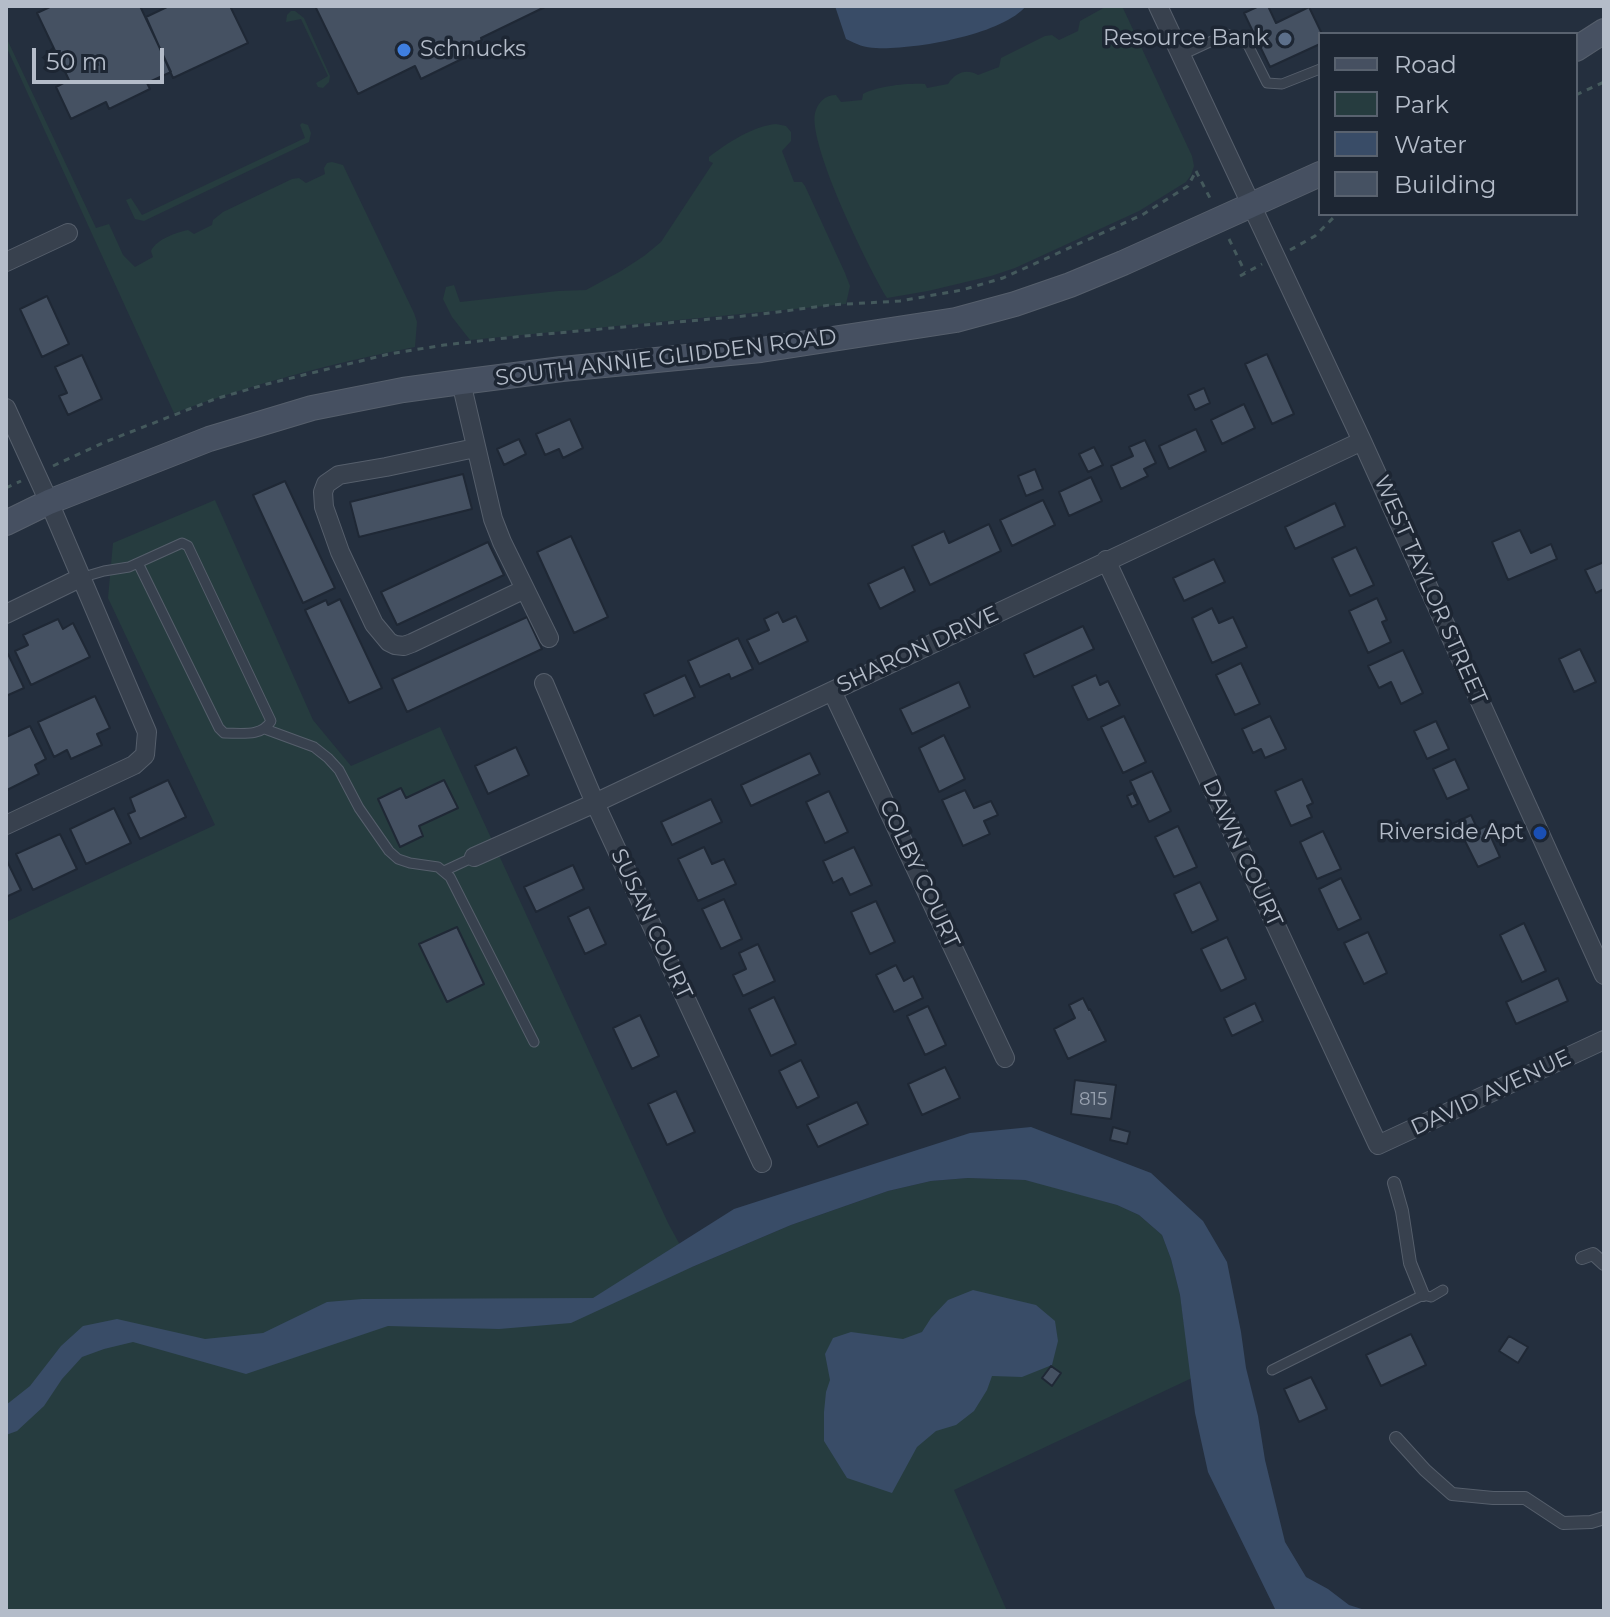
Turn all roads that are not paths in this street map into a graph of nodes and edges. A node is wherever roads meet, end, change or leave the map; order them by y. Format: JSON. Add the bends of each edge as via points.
{"nodes":[{"id":1,"x":1158,"y":6,"type":"edge"},
{"id":2,"x":1604,"y":31,"type":"edge"},
{"id":3,"x":1578,"y":48,"type":"edge"},
{"id":4,"x":1604,"y":51,"type":"edge"},
{"id":5,"x":1182,"y":55,"type":"junction"},
{"id":6,"x":1578,"y":58,"type":"edge"},
{"id":7,"x":1318,"y":70,"type":"edge"},
{"id":8,"x":1318,"y":175,"type":"edge"},
{"id":9,"x":1253,"y":205,"type":"junction"},
{"id":10,"x":68,"y":233,"type":"dead end"},
{"id":11,"x":6,"y":262,"type":"edge"},
{"id":12,"x":461,"y":382,"type":"junction"},
{"id":13,"x":6,"y":408,"type":"edge"},
{"id":14,"x":1362,"y":441,"type":"junction"},
{"id":15,"x":475,"y":448,"type":"junction"},
{"id":16,"x":49,"y":502,"type":"junction"},
{"id":17,"x":6,"y":523,"type":"edge"},
{"id":18,"x":1106,"y":560,"type":"junction"},
{"id":19,"x":138,"y":563,"type":"junction"},
{"id":20,"x":80,"y":578,"type":"junction"},
{"id":21,"x":525,"y":589,"type":"junction"},
{"id":22,"x":6,"y":614,"type":"edge"},
{"id":23,"x":549,"y":638,"type":"dead end"},
{"id":24,"x":544,"y":683,"type":"dead end"},
{"id":25,"x":832,"y":691,"type":"junction"},
{"id":26,"x":265,"y":729,"type":"junction"},
{"id":27,"x":595,"y":803,"type":"junction"},
{"id":28,"x":6,"y":825,"type":"edge"},
{"id":29,"x":474,"y":857,"type":"joint"},
{"id":30,"x":444,"y":871,"type":"junction"},
{"id":31,"x":1604,"y":975,"type":"edge"},
{"id":32,"x":1604,"y":1040,"type":"edge"},
{"id":33,"x":534,"y":1042,"type":"dead end"},
{"id":34,"x":1005,"y":1058,"type":"dead end"},
{"id":35,"x":1378,"y":1145,"type":"joint"},
{"id":36,"x":762,"y":1163,"type":"dead end"},
{"id":37,"x":1394,"y":1183,"type":"dead end"},
{"id":38,"x":1602,"y":1255,"type":"edge"},
{"id":39,"x":1582,"y":1258,"type":"dead end"},
{"id":40,"x":1443,"y":1290,"type":"dead end"},
{"id":41,"x":1423,"y":1295,"type":"junction"},
{"id":42,"x":1272,"y":1370,"type":"dead end"},
{"id":43,"x":1396,"y":1438,"type":"dead end"},
{"id":44,"x":1604,"y":1518,"type":"edge"}],
"edges":[{"from":1,"to":5,"type":"street","name":"WEST TAYLOR STREET"},
{"from":2,"to":3,"type":"main road"},
{"from":4,"to":6,"type":"main road"},
{"from":5,"to":7,"type":"lane","via":[[1227,34],[1248,45],[1267,83],[1282,84]]},
{"from":5,"to":9,"type":"street","name":"WEST TAYLOR STREET"},
{"from":8,"to":9,"type":"main road","name":"SOUTH ANNIE GLIDDEN ROAD"},
{"from":9,"to":12,"type":"main road","name":"SOUTH ANNIE GLIDDEN ROAD","via":[[1070,285],[956,320],[761,350]]},
{"from":9,"to":14,"type":"street","name":"WEST TAYLOR STREET"},
{"from":10,"to":11,"type":"street"},
{"from":12,"to":15,"type":"street"},
{"from":12,"to":16,"type":"main road","name":"SOUTH ANNIE GLIDDEN ROAD","via":[[312,408],[209,439]]},
{"from":13,"to":16,"type":"street"},
{"from":14,"to":18,"type":"street","name":"SHARON DRIVE"},
{"from":14,"to":31,"type":"street","name":"WEST TAYLOR STREET"},
{"from":15,"to":21,"type":"street","via":[[493,519]]},
{"from":15,"to":21,"type":"street","via":[[339,475],[326,484],[322,500],[340,552],[374,624],[395,645],[412,643]]},
{"from":16,"to":17,"type":"main road","name":"SOUTH ANNIE GLIDDEN ROAD"},
{"from":16,"to":20,"type":"street"},
{"from":18,"to":25,"type":"street","name":"SHARON DRIVE"},
{"from":18,"to":35,"type":"street","name":"DAWN COURT"},
{"from":19,"to":20,"type":"lane"},
{"from":19,"to":26,"type":"lane","via":[[219,728],[224,733]]},
{"from":19,"to":26,"type":"lane","via":[[182,543],[188,546],[271,721]]},
{"from":20,"to":22,"type":"street"},
{"from":20,"to":28,"type":"street","via":[[147,732],[145,755]]},
{"from":21,"to":23,"type":"street"},
{"from":24,"to":27,"type":"street","name":"SUSAN COURT"},
{"from":25,"to":27,"type":"street","name":"SHARON DRIVE"},
{"from":25,"to":34,"type":"street","name":"COLBY COURT"},
{"from":26,"to":30,"type":"lane","via":[[314,747],[328,758],[398,859]]},
{"from":27,"to":29,"type":"street","name":"SHARON DRIVE"},
{"from":27,"to":36,"type":"street","name":"SUSAN COURT"},
{"from":29,"to":30,"type":"lane"},
{"from":30,"to":33,"type":"lane"},
{"from":32,"to":35,"type":"street","name":"DAVID AVENUE"},
{"from":37,"to":41,"type":"street","via":[[1410,1263]]},
{"from":38,"to":39,"type":"street"},
{"from":40,"to":41,"type":"lane"},
{"from":41,"to":42,"type":"lane"},
{"from":43,"to":44,"type":"street","via":[[1452,1494],[1525,1498],[1563,1523]]}]}
